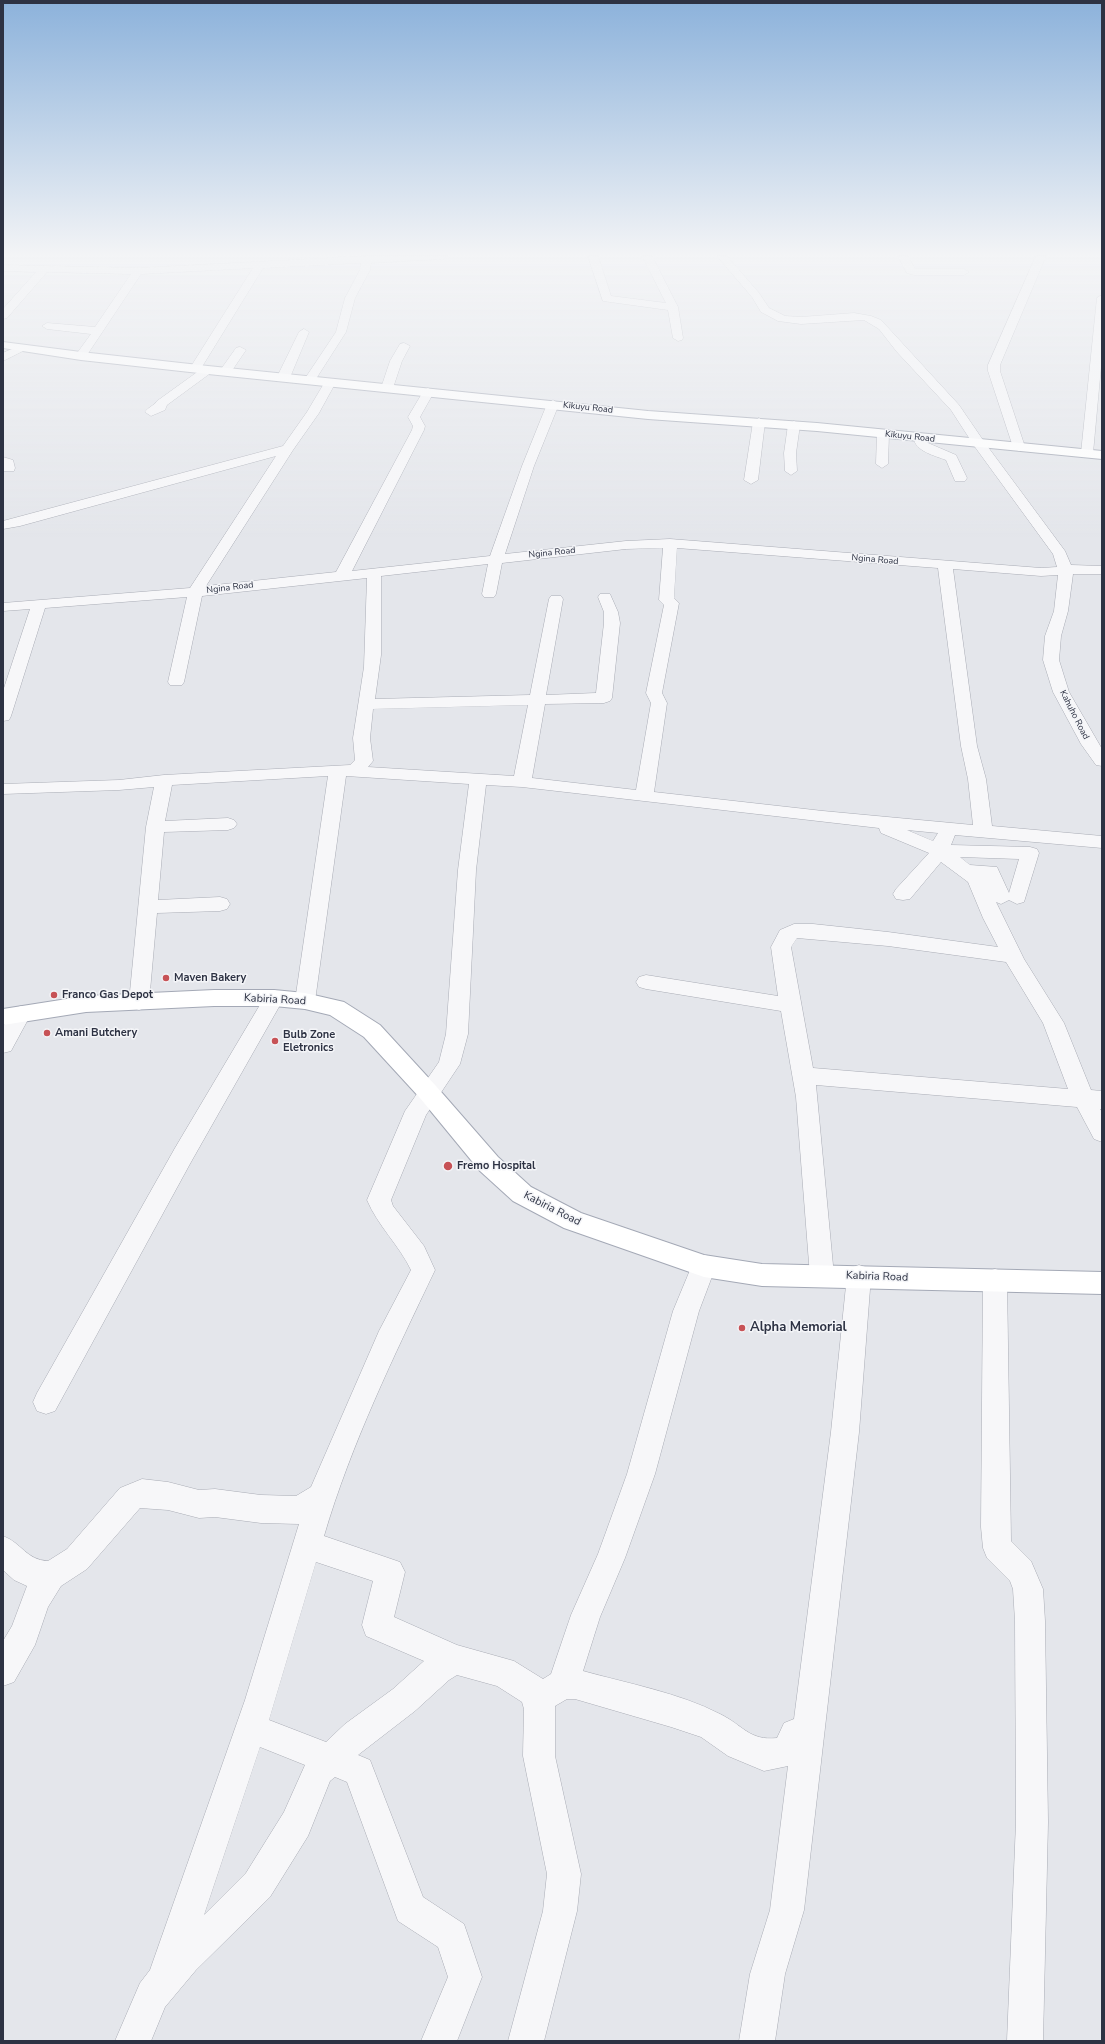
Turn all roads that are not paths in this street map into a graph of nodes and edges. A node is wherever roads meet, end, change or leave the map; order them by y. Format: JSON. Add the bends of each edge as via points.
{"nodes":[{"id":1,"x":15,"y":351,"type":"edge"},
{"id":2,"x":46,"y":351,"type":"edge"},
{"id":3,"x":84,"y":351,"type":"edge"},
{"id":4,"x":212,"y":351,"type":"edge"},
{"id":5,"x":239,"y":351,"type":"edge"},
{"id":6,"x":295,"y":351,"type":"edge"},
{"id":7,"x":328,"y":351,"type":"edge"},
{"id":8,"x":401,"y":351,"type":"edge"},
{"id":9,"x":902,"y":351,"type":"edge"},
{"id":10,"x":1000,"y":351,"type":"edge"},
{"id":11,"x":1097,"y":351,"type":"edge"},
{"id":12,"x":81,"y":356,"type":"junction"},
{"id":13,"x":3,"y":358,"type":"edge"},
{"id":14,"x":202,"y":369,"type":"junction"},
{"id":15,"x":225,"y":372,"type":"junction"},
{"id":16,"x":283,"y":377,"type":"junction"},
{"id":17,"x":310,"y":380,"type":"junction"},
{"id":18,"x":330,"y":382,"type":"junction"},
{"id":19,"x":387,"y":388,"type":"junction"},
{"id":20,"x":428,"y":392,"type":"junction"},
{"id":21,"x":553,"y":404,"type":"junction"},
{"id":22,"x":151,"y":412,"type":"dead end"},
{"id":23,"x":759,"y":422,"type":"junction"},
{"id":24,"x":794,"y":425,"type":"junction"},
{"id":25,"x":883,"y":434,"type":"junction"},
{"id":26,"x":920,"y":438,"type":"junction"},
{"id":27,"x":979,"y":444,"type":"junction"},
{"id":28,"x":1019,"y":447,"type":"junction"},
{"id":29,"x":287,"y":449,"type":"junction"},
{"id":30,"x":1087,"y":453,"type":"junction"},
{"id":31,"x":1102,"y":455,"type":"edge"},
{"id":32,"x":882,"y":464,"type":"dead end"},
{"id":33,"x":790,"y":471,"type":"dead end"},
{"id":34,"x":960,"y":478,"type":"dead end"},
{"id":35,"x":752,"y":480,"type":"dead end"},
{"id":36,"x":3,"y":525,"type":"edge"},
{"id":37,"x":670,"y":544,"type":"junction"},
{"id":38,"x":496,"y":559,"type":"junction"},
{"id":39,"x":945,"y":565,"type":"junction"},
{"id":40,"x":1102,"y":570,"type":"edge"},
{"id":41,"x":374,"y":572,"type":"junction"},
{"id":42,"x":1066,"y":572,"type":"junction"},
{"id":43,"x":342,"y":575,"type":"junction"},
{"id":44,"x":196,"y":592,"type":"junction"},
{"id":45,"x":489,"y":594,"type":"dead end"},
{"id":46,"x":605,"y":597,"type":"dead end"},
{"id":47,"x":556,"y":599,"type":"dead end"},
{"id":48,"x":39,"y":604,"type":"junction"},
{"id":49,"x":3,"y":607,"type":"edge"},
{"id":50,"x":176,"y":682,"type":"dead end"},
{"id":51,"x":538,"y":699,"type":"junction"},
{"id":52,"x":366,"y":704,"type":"junction"},
{"id":53,"x":3,"y":716,"type":"edge"},
{"id":54,"x":1102,"y":761,"type":"edge"},
{"id":55,"x":346,"y":771,"type":"junction"},
{"id":56,"x":164,"y":780,"type":"junction"},
{"id":57,"x":478,"y":780,"type":"junction"},
{"id":58,"x":522,"y":782,"type":"junction"},
{"id":59,"x":3,"y":789,"type":"edge"},
{"id":60,"x":644,"y":797,"type":"junction"},
{"id":61,"x":866,"y":821,"type":"junction"},
{"id":62,"x":228,"y":824,"type":"dead end"},
{"id":63,"x":155,"y":826,"type":"junction"},
{"id":64,"x":950,"y":828,"type":"junction"},
{"id":65,"x":979,"y":831,"type":"junction"},
{"id":66,"x":1102,"y":842,"type":"edge"},
{"id":67,"x":941,"y":851,"type":"junction"},
{"id":68,"x":983,"y":853,"type":"junction"},
{"id":69,"x":966,"y":871,"type":"junction"},
{"id":70,"x":990,"y":871,"type":"junction"},
{"id":71,"x":904,"y":894,"type":"dead end"},
{"id":72,"x":220,"y":904,"type":"dead end"},
{"id":73,"x":148,"y":907,"type":"junction"},
{"id":74,"x":1013,"y":956,"type":"junction"},
{"id":75,"x":646,"y":982,"type":"dead end"},
{"id":76,"x":274,"y":998,"type":"junction"},
{"id":77,"x":305,"y":1001,"type":"junction"},
{"id":78,"x":139,"y":1002,"type":"junction"},
{"id":79,"x":790,"y":1005,"type":"junction"},
{"id":80,"x":12,"y":1015,"type":"edge"},
{"id":81,"x":3,"y":1045,"type":"edge"},
{"id":82,"x":804,"y":1076,"type":"junction"},
{"id":83,"x":428,"y":1092,"type":"junction"},
{"id":84,"x":1093,"y":1099,"type":"edge"},
{"id":85,"x":1102,"y":1133,"type":"edge"},
{"id":86,"x":704,"y":1266,"type":"junction"},
{"id":87,"x":822,"y":1276,"type":"junction"},
{"id":88,"x":860,"y":1276,"type":"junction"},
{"id":89,"x":995,"y":1280,"type":"junction"},
{"id":90,"x":1102,"y":1284,"type":"edge"},
{"id":91,"x":46,"y":1402,"type":"dead end"},
{"id":92,"x":321,"y":1497,"type":"junction"},
{"id":93,"x":307,"y":1545,"type":"junction"},
{"id":94,"x":3,"y":1550,"type":"edge"},
{"id":95,"x":52,"y":1576,"type":"junction"},
{"id":96,"x":456,"y":1660,"type":"junction"},
{"id":97,"x":3,"y":1671,"type":"edge"},
{"id":98,"x":550,"y":1692,"type":"junction"},
{"id":99,"x":250,"y":1728,"type":"junction"},
{"id":100,"x":808,"y":1733,"type":"junction"},
{"id":101,"x":331,"y":1759,"type":"junction"},
{"id":102,"x":164,"y":1981,"type":"junction"},
{"id":103,"x":133,"y":2041,"type":"edge"},
{"id":104,"x":439,"y":2041,"type":"edge"},
{"id":105,"x":526,"y":2041,"type":"edge"},
{"id":106,"x":757,"y":2041,"type":"edge"},
{"id":107,"x":1025,"y":2041,"type":"edge"}],
"edges":[{"from":1,"to":13,"type":"street"},
{"from":2,"to":12,"type":"main road","name":"Kikuyu Road"},
{"from":3,"to":12,"type":"street"},
{"from":4,"to":14,"type":"street"},
{"from":5,"to":15,"type":"street"},
{"from":6,"to":16,"type":"street"},
{"from":7,"to":17,"type":"street"},
{"from":8,"to":19,"type":"street"},
{"from":9,"to":27,"type":"street","via":[[944,393],[971,427]]},
{"from":10,"to":28,"type":"street","via":[[994,370]]},
{"from":11,"to":30,"type":"street"},
{"from":12,"to":14,"type":"main road","name":"Kikuyu Road"},
{"from":14,"to":15,"type":"main road","name":"Kikuyu Road"},
{"from":14,"to":22,"type":"street"},
{"from":15,"to":16,"type":"main road","name":"Kikuyu Road"},
{"from":16,"to":17,"type":"main road","name":"Kikuyu Road"},
{"from":17,"to":18,"type":"main road","name":"Kikuyu Road"},
{"from":18,"to":19,"type":"main road","name":"Kikuyu Road"},
{"from":18,"to":29,"type":"street","via":[[313,413]]},
{"from":19,"to":20,"type":"main road","name":"Kikuyu Road"},
{"from":20,"to":21,"type":"main road","name":"Kikuyu Road"},
{"from":20,"to":43,"type":"street","via":[[414,417],[419,426],[418,430]]},
{"from":21,"to":23,"type":"main road","name":"Kikuyu Road","via":[[648,415]]},
{"from":21,"to":38,"type":"street","via":[[528,466]]},
{"from":23,"to":24,"type":"main road","name":"Kikuyu Road"},
{"from":23,"to":35,"type":"street"},
{"from":24,"to":25,"type":"main road","name":"Kikuyu Road"},
{"from":24,"to":33,"type":"street"},
{"from":25,"to":26,"type":"main road","name":"Kikuyu Road"},
{"from":25,"to":32,"type":"street"},
{"from":26,"to":27,"type":"main road","name":"Kikuyu Road"},
{"from":26,"to":34,"type":"street","via":[[924,446],[951,458]]},
{"from":27,"to":28,"type":"main road","name":"Kikuyu Road"},
{"from":27,"to":42,"type":"street","via":[[1054,544]]},
{"from":28,"to":30,"type":"main road","name":"Kikuyu Road"},
{"from":29,"to":36,"type":"street"},
{"from":29,"to":44,"type":"street"},
{"from":30,"to":31,"type":"main road","name":"Kikuyu Road"},
{"from":37,"to":38,"type":"street","name":"Ngina Road","via":[[626,545]]},
{"from":37,"to":39,"type":"street","name":"Ngina Road"},
{"from":37,"to":60,"type":"street","via":[[666,600],[672,603],[654,694],[659,703]]},
{"from":38,"to":41,"type":"street","name":"Ngina Road"},
{"from":38,"to":45,"type":"street"},
{"from":39,"to":42,"type":"street","name":"Ngina Road"},
{"from":39,"to":65,"type":"street","via":[[969,746],[977,778]]},
{"from":40,"to":42,"type":"street","name":"Ngina Road","via":[[1082,569]]},
{"from":41,"to":43,"type":"street","name":"Ngina Road"},
{"from":41,"to":52,"type":"street","via":[[372,668]]},
{"from":42,"to":54,"type":"street","name":"Kahuho Road","via":[[1061,611],[1052,636],[1051,660],[1061,692],[1089,744]]},
{"from":43,"to":44,"type":"street","name":"Ngina Road"},
{"from":44,"to":48,"type":"street","name":"Ngina Road"},
{"from":44,"to":50,"type":"street"},
{"from":46,"to":51,"type":"street","via":[[611,612],[612,624],[604,698]]},
{"from":47,"to":51,"type":"street"},
{"from":48,"to":49,"type":"street","name":"Ngina Road"},
{"from":48,"to":53,"type":"street"},
{"from":51,"to":52,"type":"street"},
{"from":51,"to":58,"type":"street"},
{"from":52,"to":55,"type":"street","via":[[362,735],[364,761]]},
{"from":55,"to":56,"type":"street"},
{"from":55,"to":57,"type":"street"},
{"from":55,"to":77,"type":"street"},
{"from":56,"to":59,"type":"street","via":[[119,785]]},
{"from":56,"to":63,"type":"street"},
{"from":57,"to":58,"type":"street"},
{"from":57,"to":83,"type":"street","via":[[467,870],[457,1034],[449,1064]]},
{"from":58,"to":60,"type":"street"},
{"from":60,"to":61,"type":"street"},
{"from":61,"to":64,"type":"street"},
{"from":61,"to":67,"type":"street"},
{"from":62,"to":63,"type":"street"},
{"from":63,"to":73,"type":"street"},
{"from":64,"to":65,"type":"street"},
{"from":64,"to":67,"type":"street","via":[[942,841]]},
{"from":65,"to":66,"type":"street"},
{"from":65,"to":68,"type":"street"},
{"from":67,"to":68,"type":"street"},
{"from":67,"to":69,"type":"street"},
{"from":67,"to":71,"type":"street"},
{"from":68,"to":70,"type":"street"},
{"from":68,"to":70,"type":"street","via":[[1030,853],[1009,897]]},
{"from":69,"to":70,"type":"street"},
{"from":69,"to":74,"type":"street","via":[[976,878]]},
{"from":72,"to":73,"type":"street"},
{"from":73,"to":78,"type":"street"},
{"from":74,"to":79,"type":"street","via":[[882,939],[793,931],[788,934],[781,947]]},
{"from":74,"to":84,"type":"street","via":[[1053,1023]]},
{"from":75,"to":79,"type":"street"},
{"from":76,"to":77,"type":"main road","name":"Kabiria Road"},
{"from":76,"to":78,"type":"main road","name":"Kabiria Road"},
{"from":76,"to":91,"type":"street","via":[[183,1155]]},
{"from":77,"to":83,"type":"main road","name":"Kabiria Road","via":[[336,1008],[372,1031]]},
{"from":78,"to":80,"type":"main road","name":"Kabiria Road","via":[[86,1004]]},
{"from":79,"to":82,"type":"street"},
{"from":80,"to":81,"type":"street"},
{"from":82,"to":84,"type":"street"},
{"from":82,"to":87,"type":"street"},
{"from":83,"to":86,"type":"main road","name":"Kabiria Road","via":[[489,1164],[522,1194],[573,1221]]},
{"from":83,"to":92,"type":"street","via":[[416,1111],[379,1200],[384,1212],[415,1253],[423,1270],[392,1331]]},
{"from":84,"to":85,"type":"street"},
{"from":86,"to":87,"type":"main road","name":"Kabiria Road","via":[[762,1275]]},
{"from":86,"to":98,"type":"street","via":[[686,1311],[641,1474],[611,1558]]},
{"from":87,"to":88,"type":"main road","name":"Kabiria Road"},
{"from":88,"to":89,"type":"main road","name":"Kabiria Road"},
{"from":88,"to":100,"type":"street","via":[[845,1432]]},
{"from":89,"to":90,"type":"main road","name":"Kabiria Road"},
{"from":89,"to":107,"type":"street","via":[[997,1548],[1021,1571],[1028,1589],[1030,1622],[1032,1822]]},
{"from":92,"to":93,"type":"street"},
{"from":92,"to":95,"type":"street","via":[[299,1510],[199,1504],[142,1493],[130,1498],[77,1559]]},
{"from":93,"to":96,"type":"street","via":[[390,1572],[377,1625]]},
{"from":93,"to":99,"type":"street"},
{"from":94,"to":95,"type":"street","via":[[26,1572],[35,1576]]},
{"from":95,"to":97,"type":"street","via":[[36,1599],[24,1634]]},
{"from":96,"to":98,"type":"street","via":[[503,1672],[535,1692]]},
{"from":96,"to":101,"type":"street","via":[[438,1669]]},
{"from":98,"to":100,"type":"street","via":[[576,1684],[671,1711],[710,1725],[739,1745],[764,1756],[782,1753],[790,1748],[795,1734]]},
{"from":98,"to":105,"type":"street","via":[[540,1709],[539,1756],[564,1874],[560,1912]]},
{"from":99,"to":101,"type":"street"},
{"from":99,"to":102,"type":"street"},
{"from":100,"to":106,"type":"street","via":[[787,1910],[775,1940],[761,2000]]},
{"from":101,"to":102,"type":"street","via":[[319,1770],[296,1824],[258,1885]]},
{"from":101,"to":104,"type":"street","via":[[359,1771],[410,1909],[452,1936],[465,1977]]},
{"from":102,"to":103,"type":"street","via":[[152,1995]]}]}
